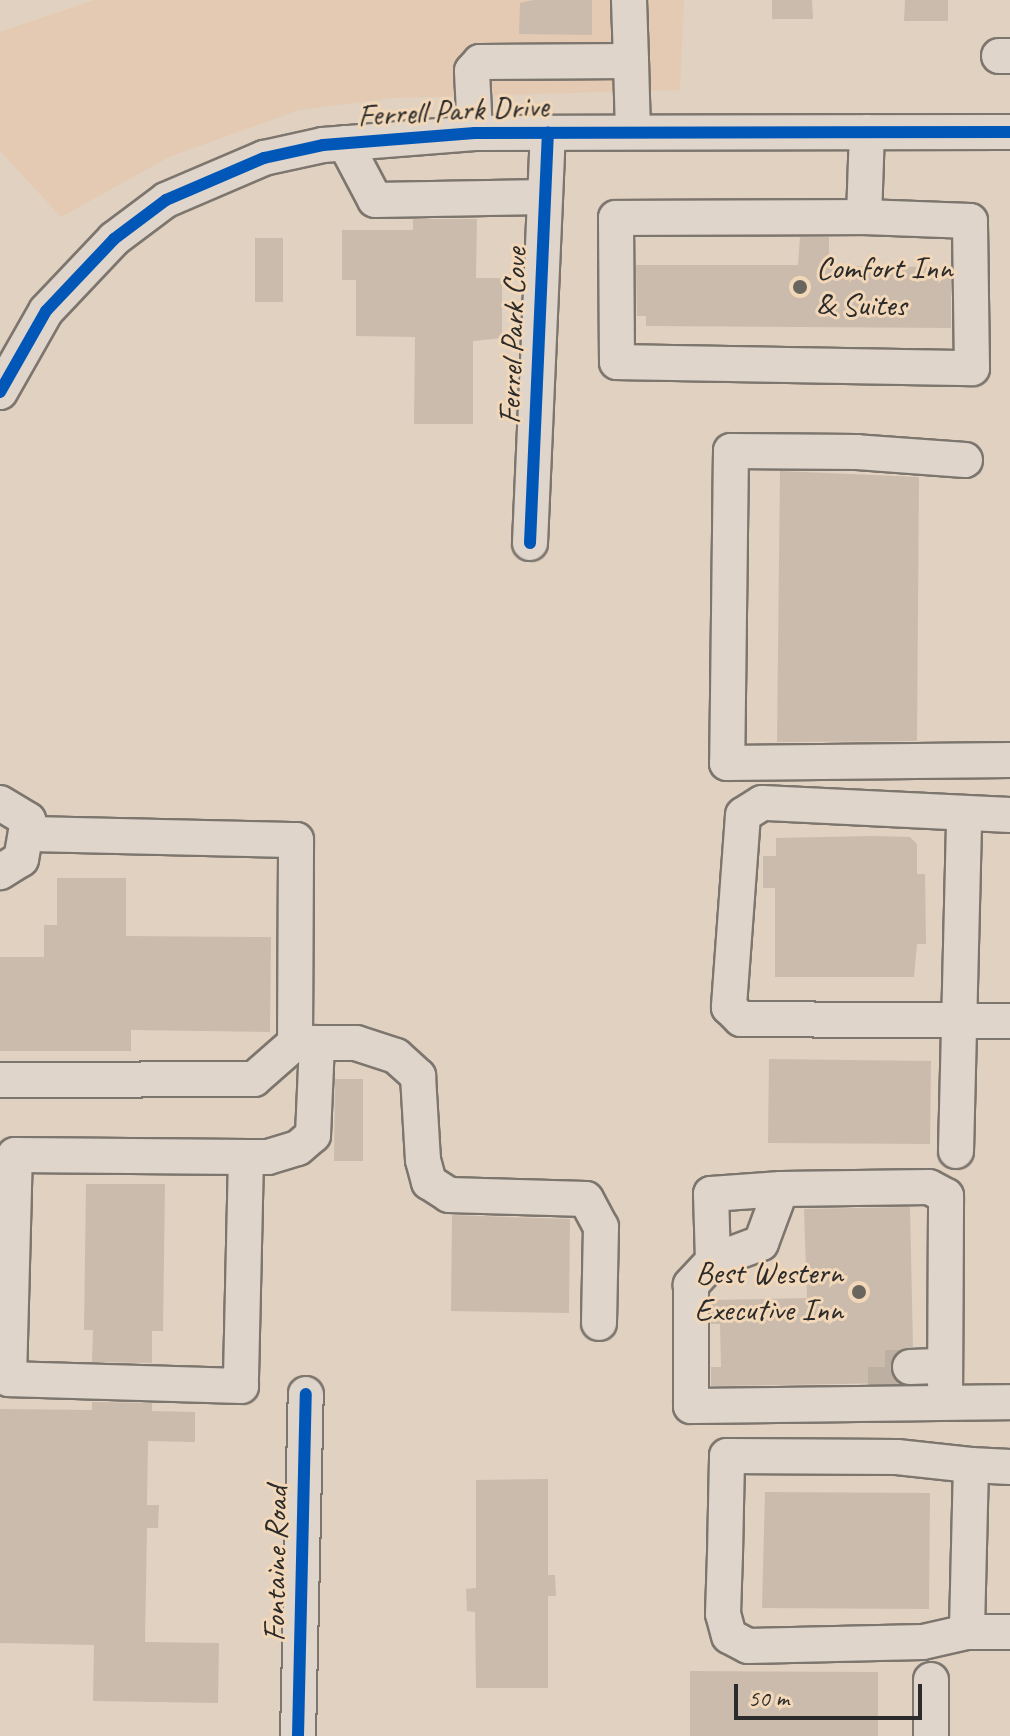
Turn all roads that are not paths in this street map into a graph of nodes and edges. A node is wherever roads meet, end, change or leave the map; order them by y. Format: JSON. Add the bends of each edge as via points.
{"nodes":[{"id":1,"x":629,"y":0,"type":"edge"},
{"id":2,"x":631,"y":61,"type":"junction"},
{"id":3,"x":548,"y":132,"type":"junction"},
{"id":4,"x":633,"y":132,"type":"junction"},
{"id":5,"x":867,"y":132,"type":"junction"},
{"id":6,"x":1010,"y":132,"type":"edge"},
{"id":7,"x":475,"y":133,"type":"junction"},
{"id":8,"x":345,"y":143,"type":"junction"},
{"id":9,"x":545,"y":197,"type":"junction"},
{"id":10,"x":864,"y":217,"type":"junction"},
{"id":11,"x":0,"y":392,"type":"edge"},
{"id":12,"x":965,"y":460,"type":"dead end"},
{"id":13,"x":530,"y":543,"type":"dead end"},
{"id":14,"x":1010,"y":760,"type":"edge"},
{"id":15,"x":0,"y":803,"type":"edge"},
{"id":16,"x":964,"y":814,"type":"junction"},
{"id":17,"x":1010,"y":815,"type":"edge"},
{"id":18,"x":26,"y":834,"type":"junction"},
{"id":19,"x":0,"y":872,"type":"edge"},
{"id":20,"x":960,"y":1019,"type":"junction"},
{"id":21,"x":1010,"y":1021,"type":"edge"},
{"id":22,"x":306,"y":1043,"type":"junction"},
{"id":23,"x":0,"y":1080,"type":"edge"},
{"id":24,"x":956,"y":1151,"type":"dead end"},
{"id":25,"x":246,"y":1157,"type":"junction"},
{"id":26,"x":781,"y":1189,"type":"junction"},
{"id":27,"x":713,"y":1261,"type":"junction"},
{"id":28,"x":599,"y":1323,"type":"dead end"},
{"id":29,"x":944,"y":1366,"type":"junction"},
{"id":30,"x":893,"y":1384,"type":"junction"},
{"id":31,"x":306,"y":1394,"type":"dead end"},
{"id":32,"x":945,"y":1401,"type":"junction"},
{"id":33,"x":1010,"y":1402,"type":"edge"},
{"id":34,"x":971,"y":1465,"type":"junction"},
{"id":35,"x":1010,"y":1467,"type":"edge"},
{"id":36,"x":967,"y":1632,"type":"junction"},
{"id":37,"x":1010,"y":1632,"type":"edge"},
{"id":38,"x":931,"y":1680,"type":"dead end"},
{"id":39,"x":298,"y":1736,"type":"edge"},
{"id":40,"x":931,"y":1736,"type":"edge"}],
"edges":[{"from":1,"to":2,"type":"street"},
{"from":2,"to":4,"type":"street"},
{"from":2,"to":7,"type":"street","via":[[475,65]]},
{"from":3,"to":4,"type":"street","name":"Ferrell Park Drive"},
{"from":3,"to":7,"type":"street","name":"Ferrell Park Drive"},
{"from":3,"to":9,"type":"street","name":"Ferrel Park Cove"},
{"from":4,"to":5,"type":"street","name":"Ferrell Park Drive"},
{"from":5,"to":6,"type":"street","name":"Ferrell Park Drive"},
{"from":5,"to":10,"type":"street"},
{"from":7,"to":8,"type":"street","name":"Ferrell Park Drive"},
{"from":8,"to":9,"type":"street","via":[[375,200]]},
{"from":8,"to":11,"type":"street","name":"Ferrell Park Drive","via":[[245,164],[196,184],[144,216],[65,287],[30,335]]},
{"from":9,"to":13,"type":"street","name":"Ferrel Park Cove"},
{"from":10,"to":10,"type":"street","via":[[970,221],[972,368],[617,362],[616,218]]},
{"from":12,"to":14,"type":"street","via":[[731,451],[727,763]]},
{"from":15,"to":18,"type":"street","via":[[28,820]]},
{"from":16,"to":17,"type":"street"},
{"from":16,"to":20,"type":"street"},
{"from":16,"to":20,"type":"street","via":[[762,803],[743,815],[729,1007],[741,1019]]},
{"from":18,"to":19,"type":"street","via":[[21,859]]},
{"from":18,"to":22,"type":"street","via":[[296,840]]},
{"from":20,"to":21,"type":"street"},
{"from":20,"to":24,"type":"street"},
{"from":22,"to":23,"type":"street","via":[[254,1079]]},
{"from":22,"to":25,"type":"street","via":[[313,1135],[298,1148]]},
{"from":22,"to":28,"type":"street","via":[[356,1043],[396,1056],[418,1076],[423,1160],[429,1182],[449,1195],[586,1199],[601,1227]]},
{"from":25,"to":25,"type":"street","via":[[15,1155],[9,1379],[241,1386]]},
{"from":26,"to":27,"type":"street","via":[[761,1243]]},
{"from":26,"to":27,"type":"street","via":[[711,1194]]},
{"from":26,"to":29,"type":"street","via":[[929,1187],[946,1196]]},
{"from":27,"to":30,"type":"street","via":[[691,1285],[691,1406]]},
{"from":29,"to":30,"type":"street"},
{"from":29,"to":32,"type":"street"},
{"from":30,"to":32,"type":"street"},
{"from":31,"to":39,"type":"street","name":"Fontaine Road"},
{"from":32,"to":33,"type":"street"},
{"from":34,"to":35,"type":"street"},
{"from":34,"to":36,"type":"street"},
{"from":34,"to":36,"type":"street","via":[[897,1457],[727,1456],[724,1584],[729,1636],[748,1646],[923,1642]]},
{"from":36,"to":37,"type":"street"},
{"from":38,"to":40,"type":"street"}]}
